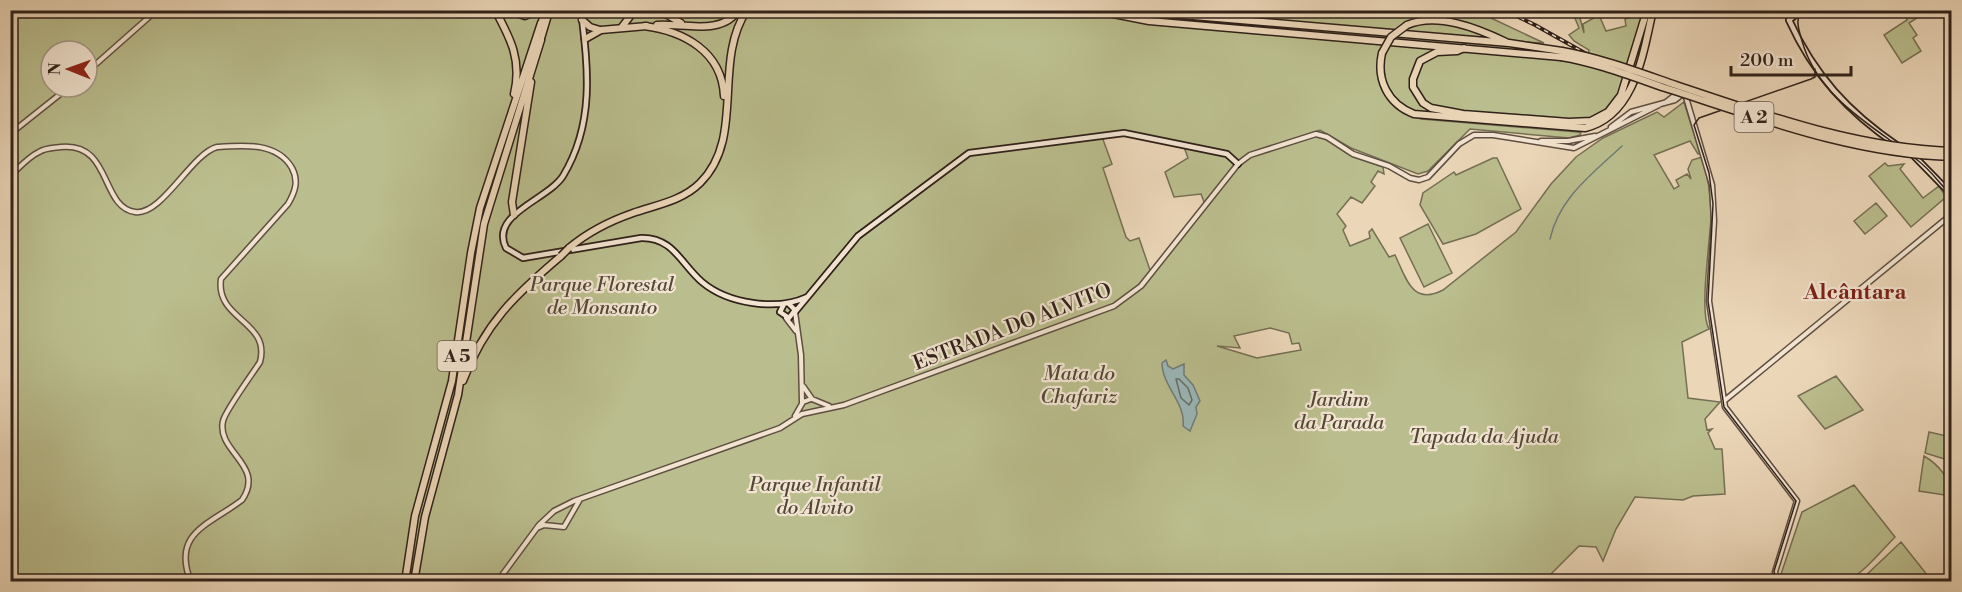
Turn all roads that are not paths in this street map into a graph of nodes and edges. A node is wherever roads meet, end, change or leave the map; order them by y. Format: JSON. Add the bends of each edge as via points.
{"nodes":[{"id":1,"x":157,"y":10,"type":"edge"},
{"id":2,"x":508,"y":10,"type":"edge"},
{"id":3,"x":538,"y":10,"type":"edge"},
{"id":4,"x":545,"y":10,"type":"edge"},
{"id":5,"x":550,"y":10,"type":"edge"},
{"id":6,"x":581,"y":10,"type":"edge"},
{"id":7,"x":635,"y":10,"type":"edge"},
{"id":8,"x":659,"y":10,"type":"edge"},
{"id":9,"x":738,"y":10,"type":"edge"},
{"id":10,"x":747,"y":10,"type":"edge"},
{"id":11,"x":1093,"y":10,"type":"edge"},
{"id":12,"x":1123,"y":10,"type":"edge"},
{"id":13,"x":1647,"y":10,"type":"edge"},
{"id":14,"x":1653,"y":10,"type":"edge"},
{"id":15,"x":1802,"y":11,"type":"edge"},
{"id":16,"x":496,"y":12,"type":"edge"},
{"id":17,"x":582,"y":20,"type":"junction"},
{"id":18,"x":541,"y":23,"type":"joint"},
{"id":19,"x":688,"y":25,"type":"junction"},
{"id":20,"x":644,"y":26,"type":"junction"},
{"id":21,"x":621,"y":28,"type":"junction"},
{"id":22,"x":601,"y":30,"type":"junction"},
{"id":23,"x":585,"y":39,"type":"junction"},
{"id":24,"x":541,"y":40,"type":"junction"},
{"id":25,"x":1509,"y":44,"type":"junction"},
{"id":26,"x":1465,"y":48,"type":"junction"},
{"id":27,"x":1561,"y":54,"type":"junction"},
{"id":28,"x":99,"y":61,"type":"edge"},
{"id":29,"x":54,"y":99,"type":"edge"},
{"id":30,"x":508,"y":119,"type":"junction"},
{"id":31,"x":10,"y":134,"type":"edge"},
{"id":32,"x":1596,"y":136,"type":"junction"},
{"id":33,"x":1534,"y":141,"type":"junction"},
{"id":34,"x":1952,"y":151,"type":"edge"},
{"id":35,"x":1952,"y":157,"type":"edge"},
{"id":36,"x":716,"y":160,"type":"junction"},
{"id":37,"x":1238,"y":164,"type":"junction"},
{"id":38,"x":10,"y":176,"type":"edge"},
{"id":39,"x":1952,"y":195,"type":"edge"},
{"id":40,"x":1952,"y":214,"type":"edge"},
{"id":41,"x":514,"y":215,"type":"junction"},
{"id":42,"x":807,"y":297,"type":"junction"},
{"id":43,"x":786,"y":303,"type":"junction"},
{"id":44,"x":764,"y":304,"type":"junction"},
{"id":45,"x":795,"y":312,"type":"junction"},
{"id":46,"x":783,"y":316,"type":"junction"},
{"id":47,"x":798,"y":334,"type":"junction"},
{"id":48,"x":802,"y":383,"type":"junction"},
{"id":49,"x":458,"y":395,"type":"junction"},
{"id":50,"x":813,"y":400,"type":"junction"},
{"id":51,"x":801,"y":404,"type":"junction"},
{"id":52,"x":1724,"y":405,"type":"junction"},
{"id":53,"x":829,"y":406,"type":"junction"},
{"id":54,"x":815,"y":411,"type":"junction"},
{"id":55,"x":807,"y":414,"type":"junction"},
{"id":56,"x":793,"y":418,"type":"junction"},
{"id":57,"x":581,"y":498,"type":"junction"},
{"id":58,"x":559,"y":509,"type":"junction"},
{"id":59,"x":553,"y":512,"type":"junction"},
{"id":60,"x":569,"y":518,"type":"junction"},
{"id":61,"x":555,"y":526,"type":"junction"},
{"id":62,"x":535,"y":529,"type":"junction"},
{"id":63,"x":1777,"y":580,"type":"edge"},
{"id":64,"x":191,"y":582,"type":"edge"},
{"id":65,"x":405,"y":582,"type":"edge"},
{"id":66,"x":414,"y":582,"type":"edge"},
{"id":67,"x":497,"y":582,"type":"edge"}],
"edges":[{"from":1,"to":28,"type":"street"},
{"from":2,"to":3,"type":"highway","via":[[525,16]]},
{"from":4,"to":18,"type":"highway"},
{"from":5,"to":24,"type":"highway"},
{"from":6,"to":17,"type":"main road"},
{"from":7,"to":21,"type":"highway"},
{"from":8,"to":19,"type":"highway"},
{"from":9,"to":19,"type":"highway","via":[[732,19],[720,25]]},
{"from":10,"to":36,"type":"highway","via":[[731,48],[724,134]]},
{"from":11,"to":26,"type":"highway","number":"A 2","via":[[1149,21]]},
{"from":12,"to":25,"type":"highway","number":"A 2"},
{"from":13,"to":26,"type":"highway","via":[[1621,95],[1608,112],[1591,121],[1463,114],[1423,103],[1413,87],[1420,61],[1437,52]]},
{"from":14,"to":25,"type":"highway","bridge":true,"via":[[1627,98],[1606,120],[1585,128],[1414,114],[1400,107],[1384,87],[1382,53],[1391,37],[1407,26],[1426,20],[1449,22]]},
{"from":15,"to":39,"type":"main road","via":[[1788,20],[1824,80],[1851,111],[1918,159]]},
{"from":16,"to":30,"type":"highway","via":[[512,41],[518,63]]},
{"from":17,"to":22,"type":"highway"},
{"from":17,"to":23,"type":"main road"},
{"from":18,"to":30,"type":"highway","number":"A 5"},
{"from":19,"to":20,"type":"highway"},
{"from":20,"to":21,"type":"highway"},
{"from":20,"to":36,"type":"highway","via":[[690,39],[716,67],[724,110]]},
{"from":21,"to":22,"type":"highway"},
{"from":22,"to":23,"type":"highway"},
{"from":23,"to":41,"type":"main road","via":[[588,93],[583,125],[572,156],[553,188]]},
{"from":24,"to":41,"type":"highway","via":[[521,135],[512,202]]},
{"from":24,"to":49,"type":"highway","number":"A 5","via":[[484,224]]},
{"from":25,"to":27,"type":"highway","number":"A 2"},
{"from":26,"to":27,"type":"highway","number":"A 2"},
{"from":27,"to":34,"type":"highway","number":"A 2","bridge":true,"via":[[1609,62],[1796,125],[1882,145]]},
{"from":27,"to":35,"type":"highway","number":"A 2","bridge":true,"via":[[1794,131],[1882,151]]},
{"from":29,"to":31,"type":"street"},
{"from":30,"to":65,"type":"highway","number":"A 5","via":[[476,229],[454,372],[415,516]]},
{"from":32,"to":33,"type":"street"},
{"from":32,"to":33,"type":"street","via":[[1574,148]]},
{"from":32,"to":52,"type":"street","via":[[1685,93],[1711,181],[1714,213],[1709,301]]},
{"from":33,"to":37,"type":"street","name":"ESTRADA DO ALVITO","via":[[1483,134],[1466,138],[1428,177],[1419,180],[1353,154],[1319,135],[1307,135],[1250,155]]},
{"from":36,"to":49,"type":"highway","bridge":true,"via":[[687,193],[615,220],[569,248],[490,325],[474,352]]},
{"from":37,"to":42,"type":"main road","via":[[1227,154],[1130,134],[1097,134],[962,156],[865,229]]},
{"from":37,"to":53,"type":"street","name":"ESTRADA DO ALVITO","via":[[1141,286],[1114,306],[855,401]]},
{"from":38,"to":64,"type":"street","via":[[41,150],[81,149],[98,164],[118,202],[136,212],[162,198],[217,147],[271,149],[294,172],[294,193],[288,204],[221,279],[225,304],[255,332],[262,343],[262,353],[222,423],[227,442],[248,472],[247,493],[243,500],[199,530],[185,547],[184,562]]},
{"from":40,"to":52,"type":"street"},
{"from":41,"to":44,"type":"main road","via":[[505,225],[502,238],[506,248],[518,257],[654,239],[669,245],[711,288]]},
{"from":42,"to":43,"type":"main road"},
{"from":42,"to":45,"type":"main road"},
{"from":43,"to":44,"type":"main road"},
{"from":43,"to":45,"type":"main road","via":[[794,306]]},
{"from":43,"to":46,"type":"main road","via":[[780,308]]},
{"from":44,"to":46,"type":"main road"},
{"from":45,"to":46,"type":"main road","via":[[791,317]]},
{"from":45,"to":47,"type":"street"},
{"from":46,"to":47,"type":"street"},
{"from":47,"to":48,"type":"street"},
{"from":48,"to":50,"type":"street"},
{"from":48,"to":51,"type":"street"},
{"from":49,"to":66,"type":"highway","number":"A 5","via":[[425,517]]},
{"from":50,"to":51,"type":"street","via":[[806,399]]},
{"from":50,"to":53,"type":"street"},
{"from":50,"to":54,"type":"street"},
{"from":51,"to":55,"type":"street"},
{"from":51,"to":56,"type":"street","name":"ESTRADA DO ALVITO"},
{"from":52,"to":63,"type":"street","via":[[1797,501],[1775,572]]},
{"from":53,"to":54,"type":"street","name":"ESTRADA DO ALVITO"},
{"from":54,"to":55,"type":"street","name":"ESTRADA DO ALVITO"},
{"from":55,"to":56,"type":"street","name":"ESTRADA DO ALVITO"},
{"from":56,"to":57,"type":"street","name":"ESTRADA DO ALVITO","via":[[780,428]]},
{"from":57,"to":58,"type":"street","name":"ESTRADA DO ALVITO"},
{"from":57,"to":60,"type":"street"},
{"from":58,"to":59,"type":"street","name":"ESTRADA DO ALVITO"},
{"from":58,"to":60,"type":"street"},
{"from":59,"to":61,"type":"street","via":[[550,521]]},
{"from":59,"to":62,"type":"street","name":"ESTRADA DO ALVITO"},
{"from":60,"to":61,"type":"street","via":[[564,526]]},
{"from":61,"to":62,"type":"street"},
{"from":62,"to":67,"type":"street","name":"ESTRADA DO ALVITO"}]}
